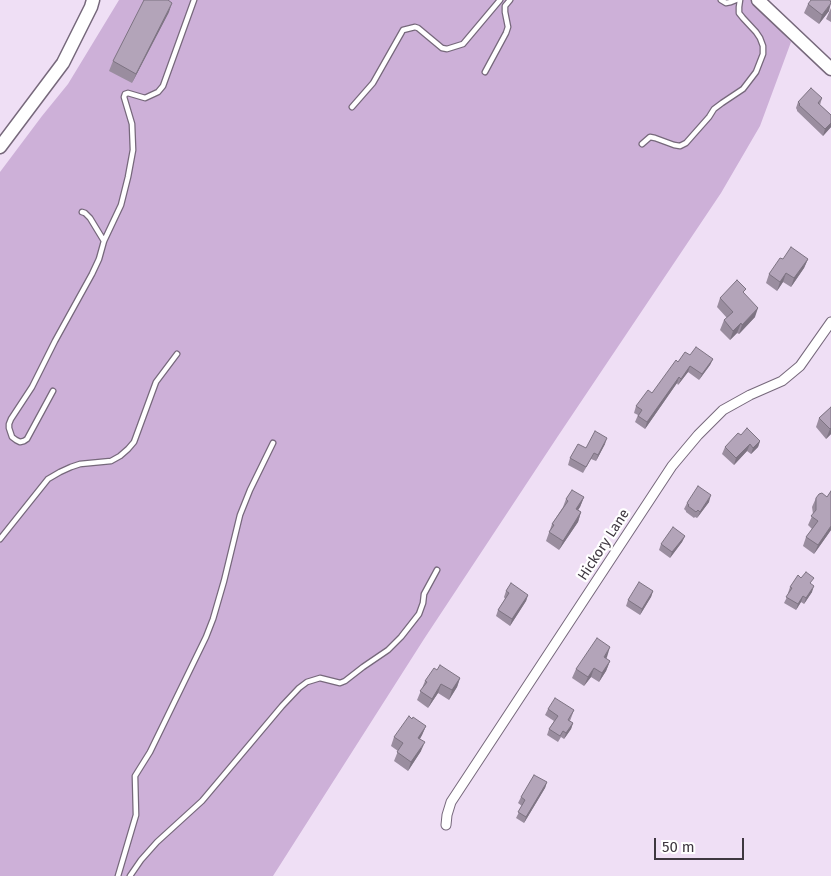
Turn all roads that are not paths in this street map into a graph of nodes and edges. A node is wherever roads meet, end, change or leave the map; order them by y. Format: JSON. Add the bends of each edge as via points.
{"nodes":[{"id":1,"x":93,"y":0,"type":"edge"},
{"id":2,"x":194,"y":0,"type":"edge"},
{"id":3,"x":500,"y":0,"type":"edge"},
{"id":4,"x":510,"y":0,"type":"edge"},
{"id":5,"x":721,"y":0,"type":"edge"},
{"id":6,"x":736,"y":0,"type":"edge"},
{"id":7,"x":740,"y":0,"type":"edge"},
{"id":8,"x":758,"y":0,"type":"edge"},
{"id":9,"x":831,"y":69,"type":"edge"},
{"id":10,"x":485,"y":72,"type":"dead end"},
{"id":11,"x":352,"y":107,"type":"dead end"},
{"id":12,"x":642,"y":144,"type":"dead end"},
{"id":13,"x":0,"y":147,"type":"edge"},
{"id":14,"x":82,"y":212,"type":"dead end"},
{"id":15,"x":104,"y":241,"type":"junction"},
{"id":16,"x":831,"y":322,"type":"edge"},
{"id":17,"x":177,"y":354,"type":"dead end"},
{"id":18,"x":52,"y":391,"type":"dead end"},
{"id":19,"x":273,"y":444,"type":"dead end"},
{"id":20,"x":0,"y":539,"type":"edge"},
{"id":21,"x":437,"y":570,"type":"dead end"},
{"id":22,"x":446,"y":825,"type":"dead end"},
{"id":23,"x":118,"y":876,"type":"edge"},
{"id":24,"x":130,"y":876,"type":"edge"}],
"edges":[{"from":1,"to":13,"type":"street","via":[[63,62]]},
{"from":2,"to":15,"type":"lane","via":[[163,86],[146,98],[128,93],[124,97],[132,124],[133,150],[121,205]]},
{"from":3,"to":11,"type":"lane","via":[[463,44],[447,49],[418,28],[403,30],[373,83]]},
{"from":4,"to":10,"type":"lane","via":[[504,12],[508,27],[506,33]]},
{"from":5,"to":6,"type":"lane","via":[[726,3]]},
{"from":7,"to":12,"type":"lane","via":[[739,13],[756,32],[763,46],[756,72],[743,89],[714,110],[686,143],[674,145],[650,137]]},
{"from":8,"to":9,"type":"street"},
{"from":14,"to":15,"type":"lane","via":[[90,218]]},
{"from":15,"to":18,"type":"lane","via":[[92,274],[32,387],[11,419],[12,437],[20,442],[27,439]]},
{"from":16,"to":22,"type":"street","name":"Hickory Lane","via":[[800,366],[782,381],[722,410],[672,466],[451,802]]},
{"from":17,"to":20,"type":"lane","via":[[156,382],[134,442],[128,450],[111,461],[80,464],[48,479]]},
{"from":19,"to":23,"type":"lane","via":[[240,515],[206,637],[135,776],[136,815]]},
{"from":21,"to":24,"type":"lane","via":[[424,594],[419,614],[388,650],[345,681],[340,683],[320,678],[299,688],[202,801],[157,842]]}]}
